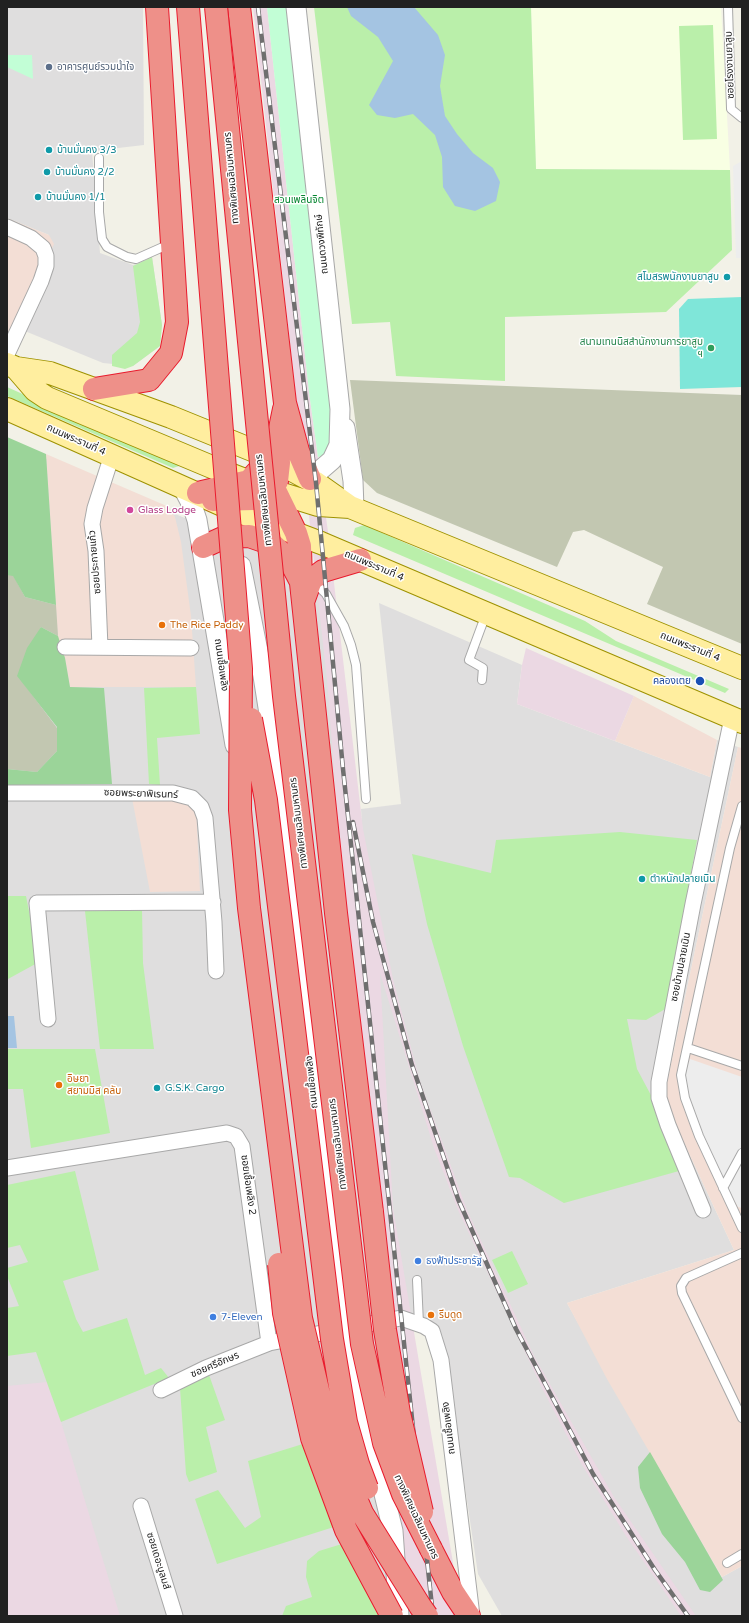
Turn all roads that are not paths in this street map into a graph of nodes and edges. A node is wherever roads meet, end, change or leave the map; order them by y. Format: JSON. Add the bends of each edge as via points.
{"nodes":[{"id":1,"x":156,"y":7,"type":"edge"},
{"id":2,"x":188,"y":7,"type":"edge"},
{"id":3,"x":216,"y":7,"type":"edge"},
{"id":4,"x":239,"y":7,"type":"edge"},
{"id":5,"x":296,"y":7,"type":"edge"},
{"id":6,"x":728,"y":7,"type":"edge"},
{"id":7,"x":742,"y":118,"type":"edge"},
{"id":8,"x":99,"y":158,"type":"dead end"},
{"id":9,"x":7,"y":227,"type":"edge"},
{"id":10,"x":172,"y":243,"type":"junction"},
{"id":11,"x":10,"y":362,"type":"edge"},
{"id":12,"x":94,"y":389,"type":"junction"},
{"id":13,"x":285,"y":404,"type":"junction"},
{"id":14,"x":7,"y":409,"type":"edge"},
{"id":15,"x":340,"y":409,"type":"junction"},
{"id":16,"x":112,"y":455,"type":"junction"},
{"id":17,"x":275,"y":460,"type":"junction"},
{"id":18,"x":310,"y":479,"type":"junction"},
{"id":19,"x":264,"y":487,"type":"junction"},
{"id":20,"x":213,"y":492,"type":"junction"},
{"id":21,"x":352,"y":508,"type":"junction"},
{"id":22,"x":296,"y":533,"type":"junction"},
{"id":23,"x":235,"y":537,"type":"junction"},
{"id":24,"x":203,"y":547,"type":"junction"},
{"id":25,"x":360,"y":560,"type":"junction"},
{"id":26,"x":305,"y":588,"type":"junction"},
{"id":27,"x":486,"y":614,"type":"junction"},
{"id":28,"x":65,"y":647,"type":"dead end"},
{"id":29,"x":100,"y":647,"type":"junction"},
{"id":30,"x":191,"y":648,"type":"dead end"},
{"id":31,"x":742,"y":668,"type":"edge"},
{"id":32,"x":241,"y":669,"type":"junction"},
{"id":33,"x":482,"y":680,"type":"dead end"},
{"id":34,"x":737,"y":720,"type":"edge"},
{"id":35,"x":236,"y":750,"type":"junction"},
{"id":36,"x":7,"y":793,"type":"edge"},
{"id":37,"x":366,"y":799,"type":"dead end"},
{"id":38,"x":742,"y":806,"type":"edge"},
{"id":39,"x":288,"y":833,"type":"junction"},
{"id":40,"x":213,"y":902,"type":"junction"},
{"id":41,"x":216,"y":971,"type":"dead end"},
{"id":42,"x":48,"y":1019,"type":"dead end"},
{"id":43,"x":688,"y":1048,"type":"junction"},
{"id":44,"x":742,"y":1066,"type":"edge"},
{"id":45,"x":742,"y":1153,"type":"edge"},
{"id":46,"x":7,"y":1168,"type":"edge"},
{"id":47,"x":723,"y":1188,"type":"junction"},
{"id":48,"x":703,"y":1210,"type":"dead end"},
{"id":49,"x":742,"y":1228,"type":"edge"},
{"id":50,"x":742,"y":1253,"type":"edge"},
{"id":51,"x":417,"y":1280,"type":"dead end"},
{"id":52,"x":419,"y":1324,"type":"junction"},
{"id":53,"x":344,"y":1329,"type":"junction"},
{"id":54,"x":269,"y":1343,"type":"junction"},
{"id":55,"x":162,"y":1390,"type":"dead end"},
{"id":56,"x":742,"y":1418,"type":"edge"},
{"id":57,"x":141,"y":1506,"type":"dead end"},
{"id":58,"x":431,"y":1549,"type":"junction"},
{"id":59,"x":742,"y":1554,"type":"edge"},
{"id":60,"x":727,"y":1563,"type":"dead end"},
{"id":61,"x":396,"y":1615,"type":"edge"},
{"id":62,"x":175,"y":1616,"type":"edge"},
{"id":63,"x":427,"y":1616,"type":"edge"},
{"id":64,"x":432,"y":1616,"type":"edge"},
{"id":65,"x":469,"y":1616,"type":"edge"},
{"id":66,"x":472,"y":1616,"type":"edge"}],
"edges":[{"from":1,"to":10,"type":"highway"},
{"from":2,"to":32,"type":"highway","bridge":true},
{"from":3,"to":58,"type":"highway","name":"ทางพิเศษเฉลิมมหานคร","bridge":true,"via":[[284,696],[362,1344],[384,1443],[403,1494]]},
{"from":4,"to":13,"type":"highway"},
{"from":5,"to":15,"type":"street","name":"ถนนดวงพิทักษ์"},
{"from":6,"to":7,"type":"lane","name":"ซอยโรงงานยาสูบ","via":[[731,109]]},
{"from":8,"to":10,"type":"lane","via":[[99,218],[102,239],[107,247],[136,259]]},
{"from":9,"to":11,"type":"street","via":[[31,238],[44,248],[46,256],[41,281]]},
{"from":10,"to":12,"type":"highway","via":[[177,322],[171,353],[149,380]]},
{"from":11,"to":12,"type":"main road","name":"ถนนพระรามที่ 4"},
{"from":11,"to":20,"type":"main road","name":"ถนนพระรามที่ 4","via":[[35,390],[47,398]]},
{"from":12,"to":17,"type":"main road","name":"ถนนพระรามที่ 4","via":[[171,417]]},
{"from":13,"to":17,"type":"highway"},
{"from":13,"to":18,"type":"highway","via":[[298,451]]},
{"from":14,"to":16,"type":"main road","name":"ถนนพระรามที่ 4"},
{"from":15,"to":18,"type":"street","name":"ถนนดวงพิทักษ์","via":[[339,445],[332,460]]},
{"from":15,"to":21,"type":"street","name":"ถนนดวงพิทักษ์","via":[[347,434],[353,481]]},
{"from":16,"to":20,"type":"main road","name":"ถนนพระรามที่ 4"},
{"from":16,"to":29,"type":"street","name":"ซอยประกายแก้ว","via":[[92,524],[96,551]]},
{"from":17,"to":18,"type":"main road","name":"ถนนพระรามที่ 4"},
{"from":17,"to":19,"type":"highway","via":[[277,481]]},
{"from":18,"to":21,"type":"main road","name":"ถนนพระรามที่ 4"},
{"from":19,"to":20,"type":"highway"},
{"from":19,"to":21,"type":"main road","name":"ถนนพระรามที่ 4","via":[[318,505]]},
{"from":19,"to":22,"type":"highway"},
{"from":20,"to":22,"type":"main road","name":"ถนนพระรามที่ 4"},
{"from":20,"to":23,"type":"street","name":"ถนนเชื้อเพลิง"},
{"from":20,"to":24,"type":"street","name":"ถนนเชื้อเพลิง","via":[[195,513]]},
{"from":21,"to":31,"type":"main road","name":"ถนนพระรามที่ 4"},
{"from":22,"to":25,"type":"main road","name":"ถนนพระรามที่ 4"},
{"from":22,"to":26,"type":"highway"},
{"from":23,"to":24,"type":"highway","via":[[225,537]]},
{"from":23,"to":26,"type":"highway","via":[[249,536],[272,544],[290,561]]},
{"from":23,"to":39,"type":"street","name":"ถนนเชื้อเพลิง","via":[[263,676]]},
{"from":24,"to":35,"type":"street","name":"ถนนเชื้อเพลิง"},
{"from":25,"to":26,"type":"highway","via":[[323,571]]},
{"from":25,"to":27,"type":"main road","name":"ถนนพระรามที่ 4"},
{"from":26,"to":37,"type":"lane","via":[[326,594],[344,626],[351,645],[356,665]]},
{"from":26,"to":58,"type":"highway","bridge":true,"via":[[336,913],[385,1330],[399,1413]]},
{"from":27,"to":33,"type":"lane","via":[[469,660],[483,668]]},
{"from":27,"to":34,"type":"main road","name":"ถนนพระรามที่ 4"},
{"from":28,"to":29,"type":"street"},
{"from":29,"to":30,"type":"street"},
{"from":32,"to":63,"type":"highway","bridge":true,"via":[[240,810],[249,908],[301,1318],[328,1432],[362,1513]]},
{"from":32,"to":64,"type":"highway","bridge":true,"via":[[266,800],[332,1339],[346,1422],[358,1464],[381,1523]]},
{"from":34,"to":48,"type":"street","name":"ซอยบ้านปลายเนิน","via":[[693,904],[659,1082],[659,1098],[668,1125]]},
{"from":35,"to":39,"type":"street","name":"ถนนเชื้อเพลิง"},
{"from":35,"to":61,"type":"highway","bridge":true,"via":[[235,834],[284,1313],[312,1438],[346,1530]]},
{"from":36,"to":40,"type":"street","name":"ซอยพระยาพิเรนทร์","via":[[173,793],[192,798],[201,807],[205,818]]},
{"from":38,"to":43,"type":"lane","via":[[730,848]]},
{"from":39,"to":53,"type":"street","name":"ถนนเชื้อเพลิง","via":[[314,1103]]},
{"from":40,"to":41,"type":"street","name":"ซอยพระยาพิเรนทร์"},
{"from":40,"to":42,"type":"street","via":[[38,903]]},
{"from":43,"to":44,"type":"lane"},
{"from":43,"to":47,"type":"lane","via":[[681,1075],[682,1087],[699,1136]]},
{"from":45,"to":47,"type":"lane"},
{"from":46,"to":54,"type":"street","name":"ซอยเชื้อเพลิง 2","via":[[227,1133],[236,1136],[242,1146]]},
{"from":47,"to":49,"type":"lane"},
{"from":50,"to":56,"type":"lane","via":[[686,1278],[681,1286],[682,1293]]},
{"from":51,"to":52,"type":"lane"},
{"from":52,"to":53,"type":"street","name":"ถนนเชื้อเพลิง","via":[[401,1318]]},
{"from":52,"to":66,"type":"street","name":"ถนนเชื้อเพลิง","via":[[432,1331],[441,1360]]},
{"from":53,"to":54,"type":"street"},
{"from":53,"to":61,"type":"street","name":"ถนนเชื้อเพลิง","via":[[393,1531]]},
{"from":53,"to":61,"type":"street","name":"ถนนเชื้อเพลิง","via":[[335,1379],[339,1445],[372,1528]]},
{"from":54,"to":55,"type":"street","name":"ซอยศรีอักษร","via":[[206,1368]]},
{"from":57,"to":62,"type":"street","name":"ซอยเดอะบูลมส์"},
{"from":58,"to":65,"type":"highway","name":"ทางพิเศษเฉลิมมหานคร","via":[[453,1592]]},
{"from":59,"to":60,"type":"lane"}]}
